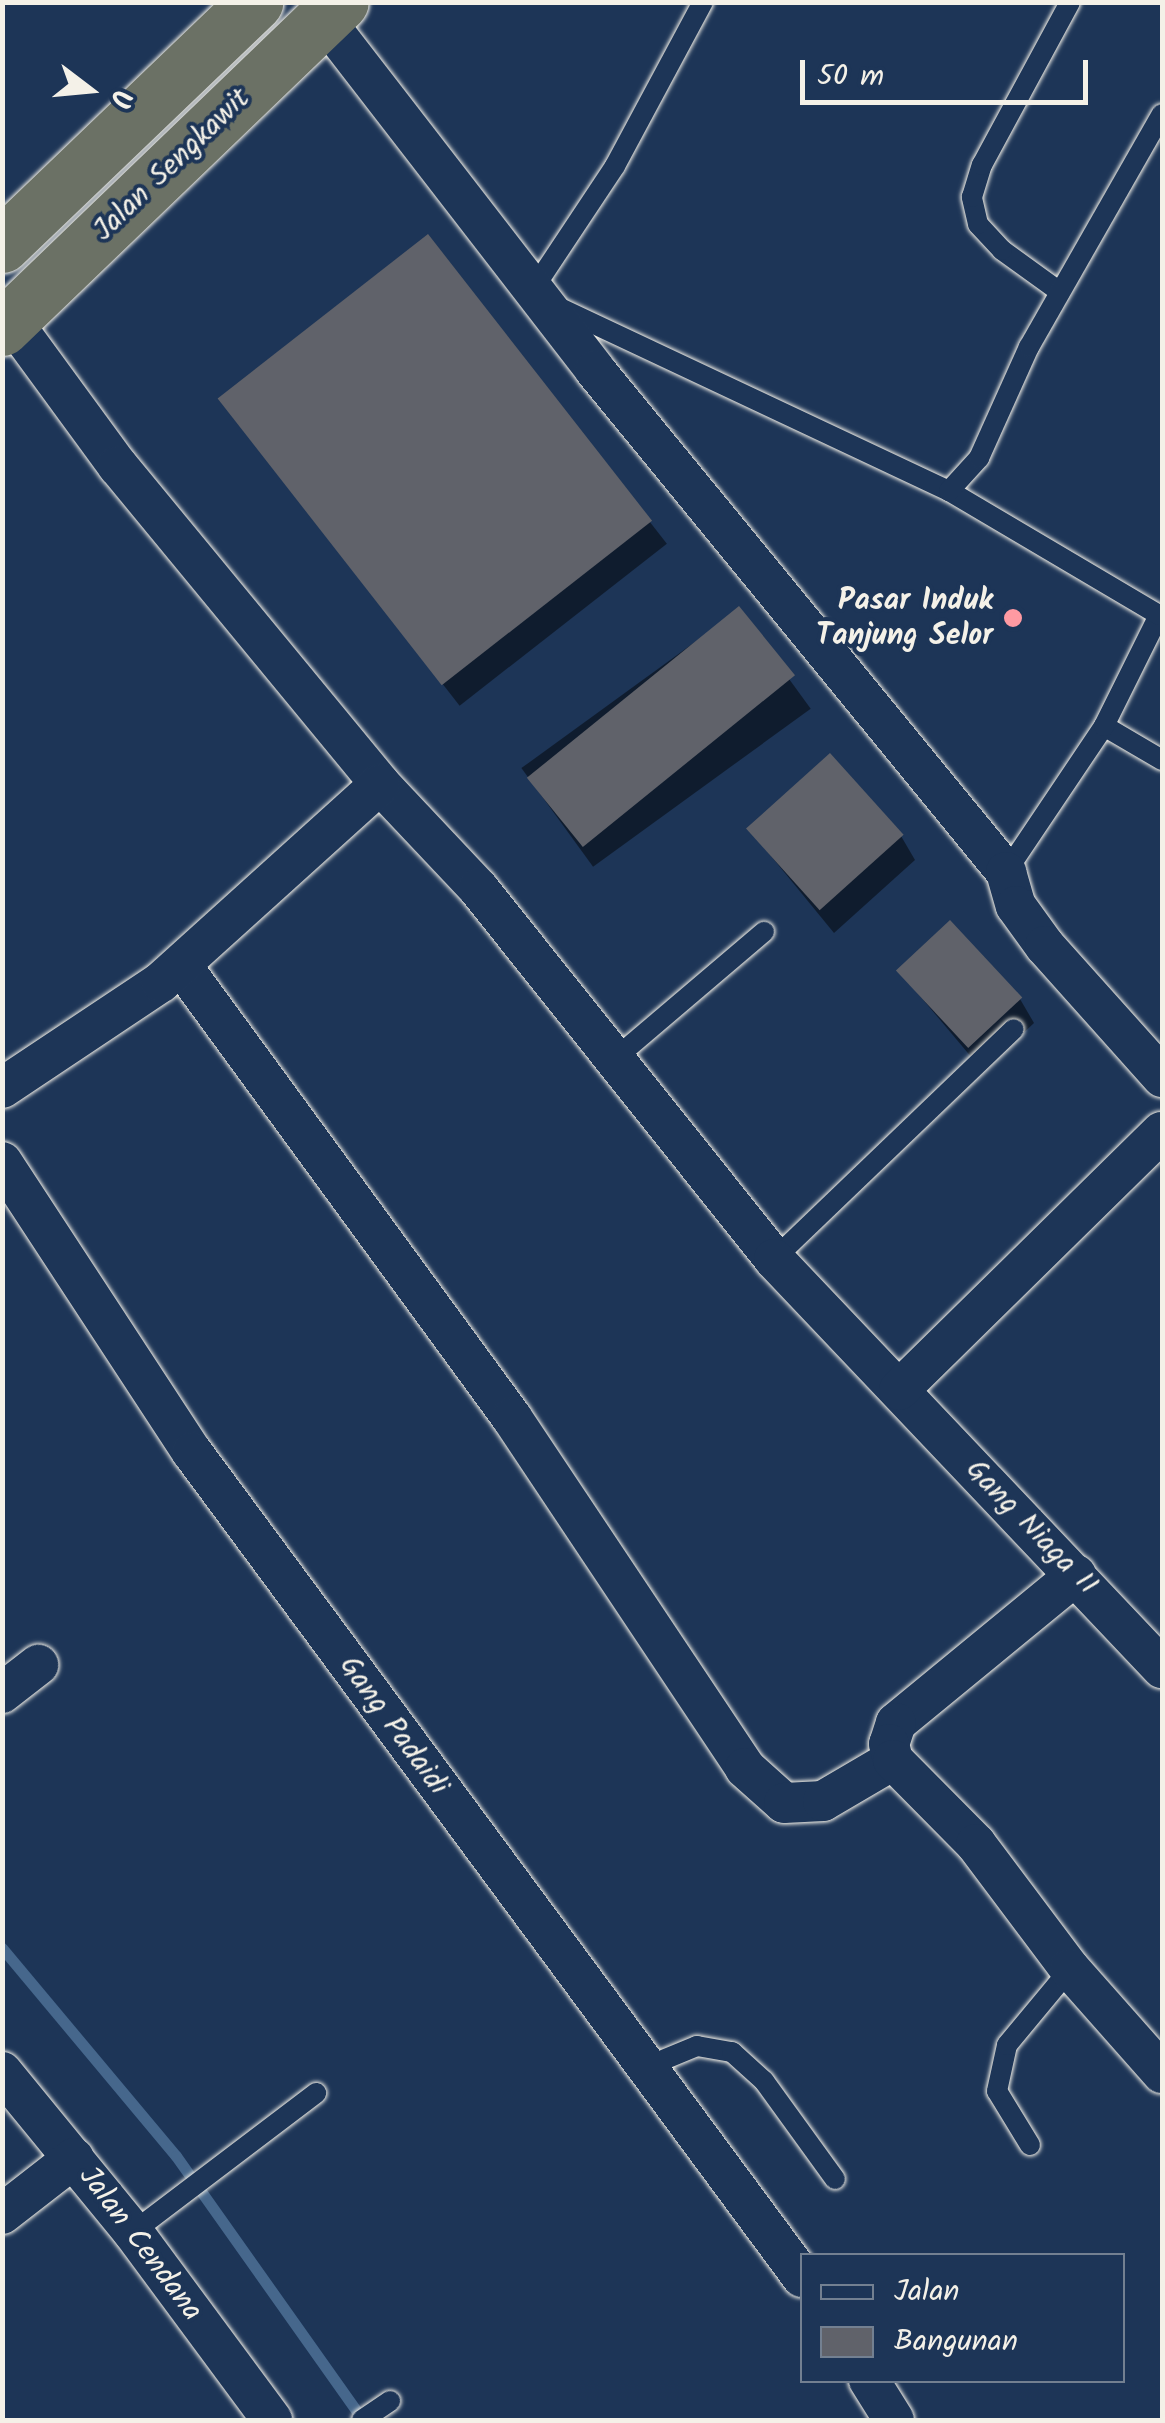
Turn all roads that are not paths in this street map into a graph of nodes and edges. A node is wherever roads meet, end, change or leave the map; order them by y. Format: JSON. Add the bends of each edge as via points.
{"nodes":[{"id":1,"x":255,"y":2,"type":"edge"},
{"id":2,"x":704,"y":2,"type":"edge"},
{"id":3,"x":1070,"y":2,"type":"edge"},
{"id":4,"x":333,"y":11,"type":"edge"},
{"id":5,"x":1162,"y":114,"type":"edge"},
{"id":6,"x":2,"y":246,"type":"edge"},
{"id":7,"x":1060,"y":292,"type":"junction"},
{"id":8,"x":539,"y":294,"type":"junction"},
{"id":9,"x":7,"y":324,"type":"edge"},
{"id":10,"x":950,"y":491,"type":"junction"},
{"id":11,"x":1161,"y":612,"type":"edge"},
{"id":12,"x":1104,"y":726,"type":"junction"},
{"id":13,"x":1162,"y":760,"type":"edge"},
{"id":14,"x":380,"y":784,"type":"junction"},
{"id":15,"x":1006,"y":872,"type":"junction"},
{"id":16,"x":764,"y":932,"type":"dead end"},
{"id":17,"x":182,"y":965,"type":"junction"},
{"id":18,"x":1014,"y":1030,"type":"dead end"},
{"id":19,"x":611,"y":1062,"type":"junction"},
{"id":20,"x":1162,"y":1077,"type":"edge"},
{"id":21,"x":2,"y":1088,"type":"edge"},
{"id":22,"x":1162,"y":1132,"type":"edge"},
{"id":23,"x":2,"y":1162,"type":"edge"},
{"id":24,"x":774,"y":1260,"type":"junction"},
{"id":25,"x":899,"y":1390,"type":"junction"},
{"id":26,"x":1076,"y":1575,"type":"junction"},
{"id":27,"x":38,"y":1665,"type":"dead end"},
{"id":28,"x":1162,"y":1668,"type":"edge"},
{"id":29,"x":2,"y":1693,"type":"edge"},
{"id":30,"x":894,"y":1760,"type":"junction"},
{"id":31,"x":1070,"y":1969,"type":"junction"},
{"id":32,"x":646,"y":2067,"type":"junction"},
{"id":33,"x":2,"y":2072,"type":"edge"},
{"id":34,"x":1162,"y":2073,"type":"edge"},
{"id":35,"x":316,"y":2093,"type":"dead end"},
{"id":36,"x":1030,"y":2146,"type":"dead end"},
{"id":37,"x":74,"y":2158,"type":"junction"},
{"id":38,"x":835,"y":2179,"type":"dead end"},
{"id":39,"x":2,"y":2214,"type":"edge"},
{"id":40,"x":132,"y":2232,"type":"junction"},
{"id":41,"x":800,"y":2274,"type":"edge"},
{"id":42,"x":871,"y":2383,"type":"edge"},
{"id":43,"x":390,"y":2401,"type":"dead end"},
{"id":44,"x":272,"y":2420,"type":"edge"},
{"id":45,"x":362,"y":2420,"type":"edge"},
{"id":46,"x":894,"y":2420,"type":"edge"}],
"edges":[{"from":1,"to":6,"type":"highway","name":"Jalan Sengkawit"},
{"from":2,"to":8,"type":"lane"},
{"from":3,"to":7,"type":"lane","via":[[972,197],[978,224],[1002,250]]},
{"from":4,"to":8,"type":"street"},
{"from":4,"to":9,"type":"highway","name":"Jalan Sengkawit"},
{"from":5,"to":7,"type":"lane"},
{"from":7,"to":10,"type":"lane","via":[[979,458]]},
{"from":8,"to":10,"type":"lane"},
{"from":8,"to":15,"type":"street"},
{"from":9,"to":14,"type":"street","name":"Gang Niaga II"},
{"from":10,"to":11,"type":"lane"},
{"from":11,"to":12,"type":"lane"},
{"from":12,"to":13,"type":"lane"},
{"from":12,"to":15,"type":"lane"},
{"from":14,"to":17,"type":"street"},
{"from":14,"to":19,"type":"street","name":"Gang Niaga II","via":[[478,888]]},
{"from":15,"to":20,"type":"street","via":[[1016,906],[1044,946]]},
{"from":16,"to":19,"type":"lane"},
{"from":17,"to":21,"type":"street"},
{"from":17,"to":30,"type":"street","via":[[512,1418],[745,1768],[784,1802],[823,1801]]},
{"from":18,"to":24,"type":"lane"},
{"from":19,"to":24,"type":"street","name":"Gang Niaga II"},
{"from":22,"to":25,"type":"street"},
{"from":23,"to":32,"type":"street","name":"Gang Padaidi","via":[[192,1452]]},
{"from":24,"to":25,"type":"street","name":"Gang Niaga II"},
{"from":25,"to":26,"type":"street","name":"Gang Niaga II"},
{"from":26,"to":28,"type":"street","name":"Gang Niaga II"},
{"from":26,"to":30,"type":"street","via":[[896,1722],[889,1744]]},
{"from":27,"to":29,"type":"street"},
{"from":30,"to":31,"type":"street","via":[[976,1844]]},
{"from":31,"to":34,"type":"street"},
{"from":31,"to":36,"type":"lane","via":[[1007,2045],[997,2091]]},
{"from":32,"to":38,"type":"lane","via":[[697,2046],[732,2052],[764,2081]]},
{"from":32,"to":41,"type":"street","name":"Gang Padaidi"},
{"from":33,"to":37,"type":"street","name":"Jalan Cendana"},
{"from":35,"to":40,"type":"lane"},
{"from":37,"to":39,"type":"street"},
{"from":37,"to":40,"type":"street","name":"Jalan Cendana"},
{"from":40,"to":44,"type":"street","name":"Jalan Cendana"},
{"from":42,"to":46,"type":"street"},
{"from":43,"to":45,"type":"lane"}]}
